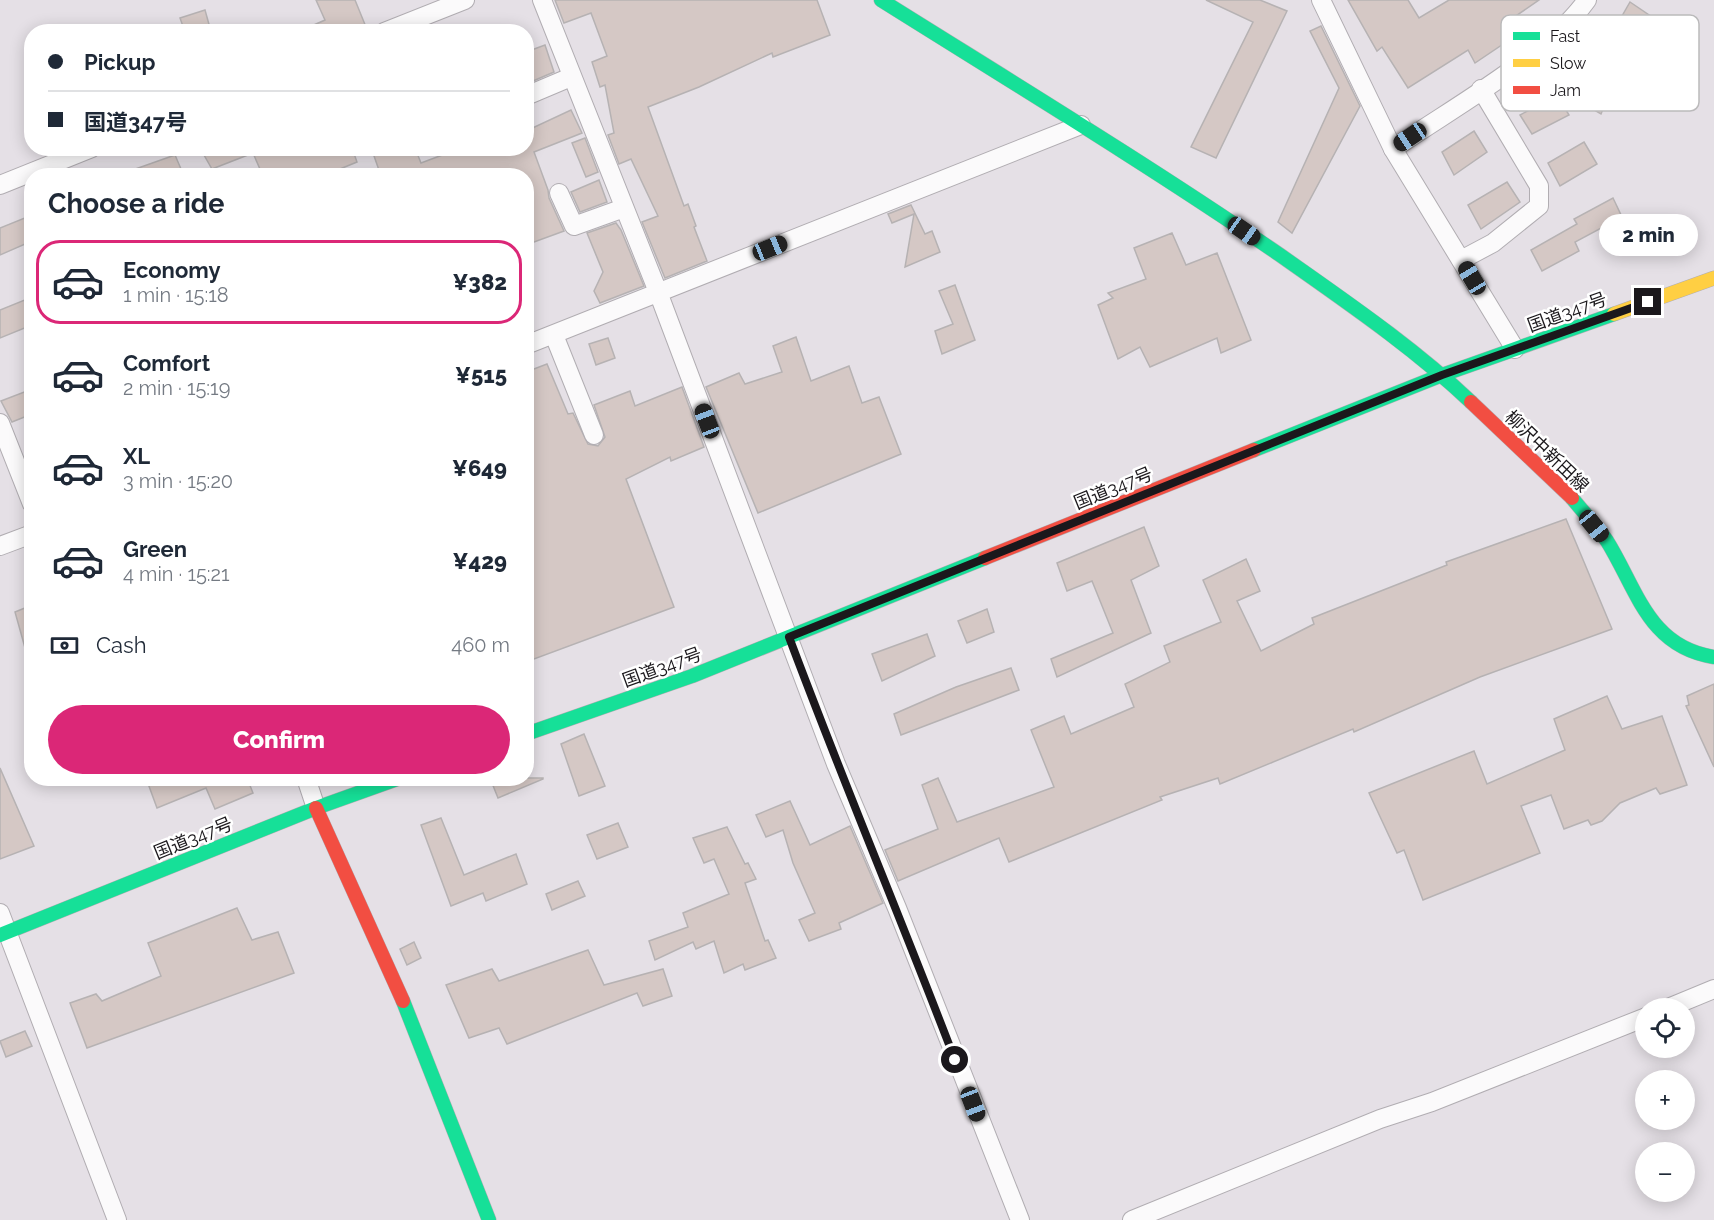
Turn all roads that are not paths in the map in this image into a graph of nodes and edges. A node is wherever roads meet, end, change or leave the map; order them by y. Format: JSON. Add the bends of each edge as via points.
{"nodes":[{"id":1,"x":465,"y":0,"type":"edge"},
{"id":2,"x":542,"y":0,"type":"edge"},
{"id":3,"x":881,"y":0,"type":"edge"},
{"id":4,"x":1321,"y":0,"type":"edge"},
{"id":5,"x":1587,"y":0,"type":"edge"},
{"id":6,"x":1574,"y":15,"type":"edge"},
{"id":7,"x":404,"y":24,"type":"edge"},
{"id":8,"x":1501,"y":75,"type":"edge"},
{"id":9,"x":571,"y":77,"type":"junction"},
{"id":10,"x":1481,"y":89,"type":"junction"},
{"id":11,"x":534,"y":93,"type":"edge"},
{"id":12,"x":1081,"y":124,"type":"junction"},
{"id":13,"x":1393,"y":149,"type":"junction"},
{"id":14,"x":79,"y":156,"type":"edge"},
{"id":15,"x":61,"y":168,"type":"edge"},
{"id":16,"x":24,"y":178,"type":"edge"},
{"id":17,"x":0,"y":185,"type":"edge"},
{"id":18,"x":560,"y":193,"type":"dead end"},
{"id":19,"x":624,"y":208,"type":"junction"},
{"id":20,"x":1461,"y":261,"type":"junction"},
{"id":21,"x":1714,"y":279,"type":"edge"},
{"id":22,"x":658,"y":292,"type":"junction"},
{"id":23,"x":554,"y":334,"type":"junction"},
{"id":24,"x":534,"y":342,"type":"edge"},
{"id":25,"x":1515,"y":349,"type":"junction"},
{"id":26,"x":1442,"y":375,"type":"junction"},
{"id":27,"x":0,"y":423,"type":"edge"},
{"id":28,"x":594,"y":435,"type":"dead end"},
{"id":29,"x":24,"y":484,"type":"edge"},
{"id":30,"x":24,"y":537,"type":"edge"},
{"id":31,"x":0,"y":546,"type":"edge"},
{"id":32,"x":789,"y":637,"type":"junction"},
{"id":33,"x":1714,"y":657,"type":"edge"},
{"id":34,"x":534,"y":731,"type":"edge"},
{"id":35,"x":309,"y":786,"type":"edge"},
{"id":36,"x":378,"y":786,"type":"edge"},
{"id":37,"x":316,"y":808,"type":"junction"},
{"id":38,"x":0,"y":913,"type":"edge"},
{"id":39,"x":4,"y":934,"type":"edge"},
{"id":40,"x":1714,"y":989,"type":"edge"},
{"id":41,"x":1692,"y":998,"type":"edge"},
{"id":42,"x":1635,"y":1021,"type":"edge"},
{"id":43,"x":117,"y":1220,"type":"edge"},
{"id":44,"x":489,"y":1220,"type":"edge"},
{"id":45,"x":1020,"y":1220,"type":"edge"},
{"id":46,"x":1132,"y":1220,"type":"edge"}],
"edges":[{"from":1,"to":7,"type":"street"},
{"from":2,"to":9,"type":"street"},
{"from":3,"to":12,"type":"main road","name":"柳沢中新田線"},
{"from":4,"to":13,"type":"street"},
{"from":5,"to":6,"type":"street"},
{"from":8,"to":10,"type":"street"},
{"from":9,"to":11,"type":"street"},
{"from":9,"to":19,"type":"street"},
{"from":10,"to":13,"type":"street"},
{"from":10,"to":20,"type":"street","via":[[1539,186],[1539,206],[1493,243]]},
{"from":12,"to":22,"type":"street"},
{"from":12,"to":26,"type":"main road","name":"柳沢中新田線","via":[[1201,200]]},
{"from":13,"to":20,"type":"street"},
{"from":14,"to":15,"type":"street"},
{"from":16,"to":17,"type":"street"},
{"from":18,"to":19,"type":"street","via":[[574,226]]},
{"from":19,"to":22,"type":"street"},
{"from":20,"to":25,"type":"street"},
{"from":21,"to":25,"type":"main road","name":"国道347号"},
{"from":22,"to":23,"type":"street"},
{"from":22,"to":32,"type":"street"},
{"from":23,"to":24,"type":"street"},
{"from":23,"to":28,"type":"street"},
{"from":25,"to":26,"type":"main road","name":"国道347号"},
{"from":26,"to":32,"type":"main road","name":"国道347号"},
{"from":26,"to":33,"type":"main road","name":"柳沢中新田線","via":[[1571,497],[1606,540],[1652,624],[1694,654]]},
{"from":27,"to":29,"type":"street"},
{"from":30,"to":31,"type":"street"},
{"from":32,"to":34,"type":"main road","name":"国道347号"},
{"from":32,"to":45,"type":"street","via":[[836,764]]},
{"from":35,"to":37,"type":"street"},
{"from":36,"to":37,"type":"main road","name":"国道347号"},
{"from":37,"to":39,"type":"main road","name":"国道347号"},
{"from":37,"to":44,"type":"main road","via":[[401,996]]},
{"from":38,"to":39,"type":"street"},
{"from":39,"to":43,"type":"street"},
{"from":40,"to":41,"type":"street"},
{"from":42,"to":46,"type":"street"}]}
